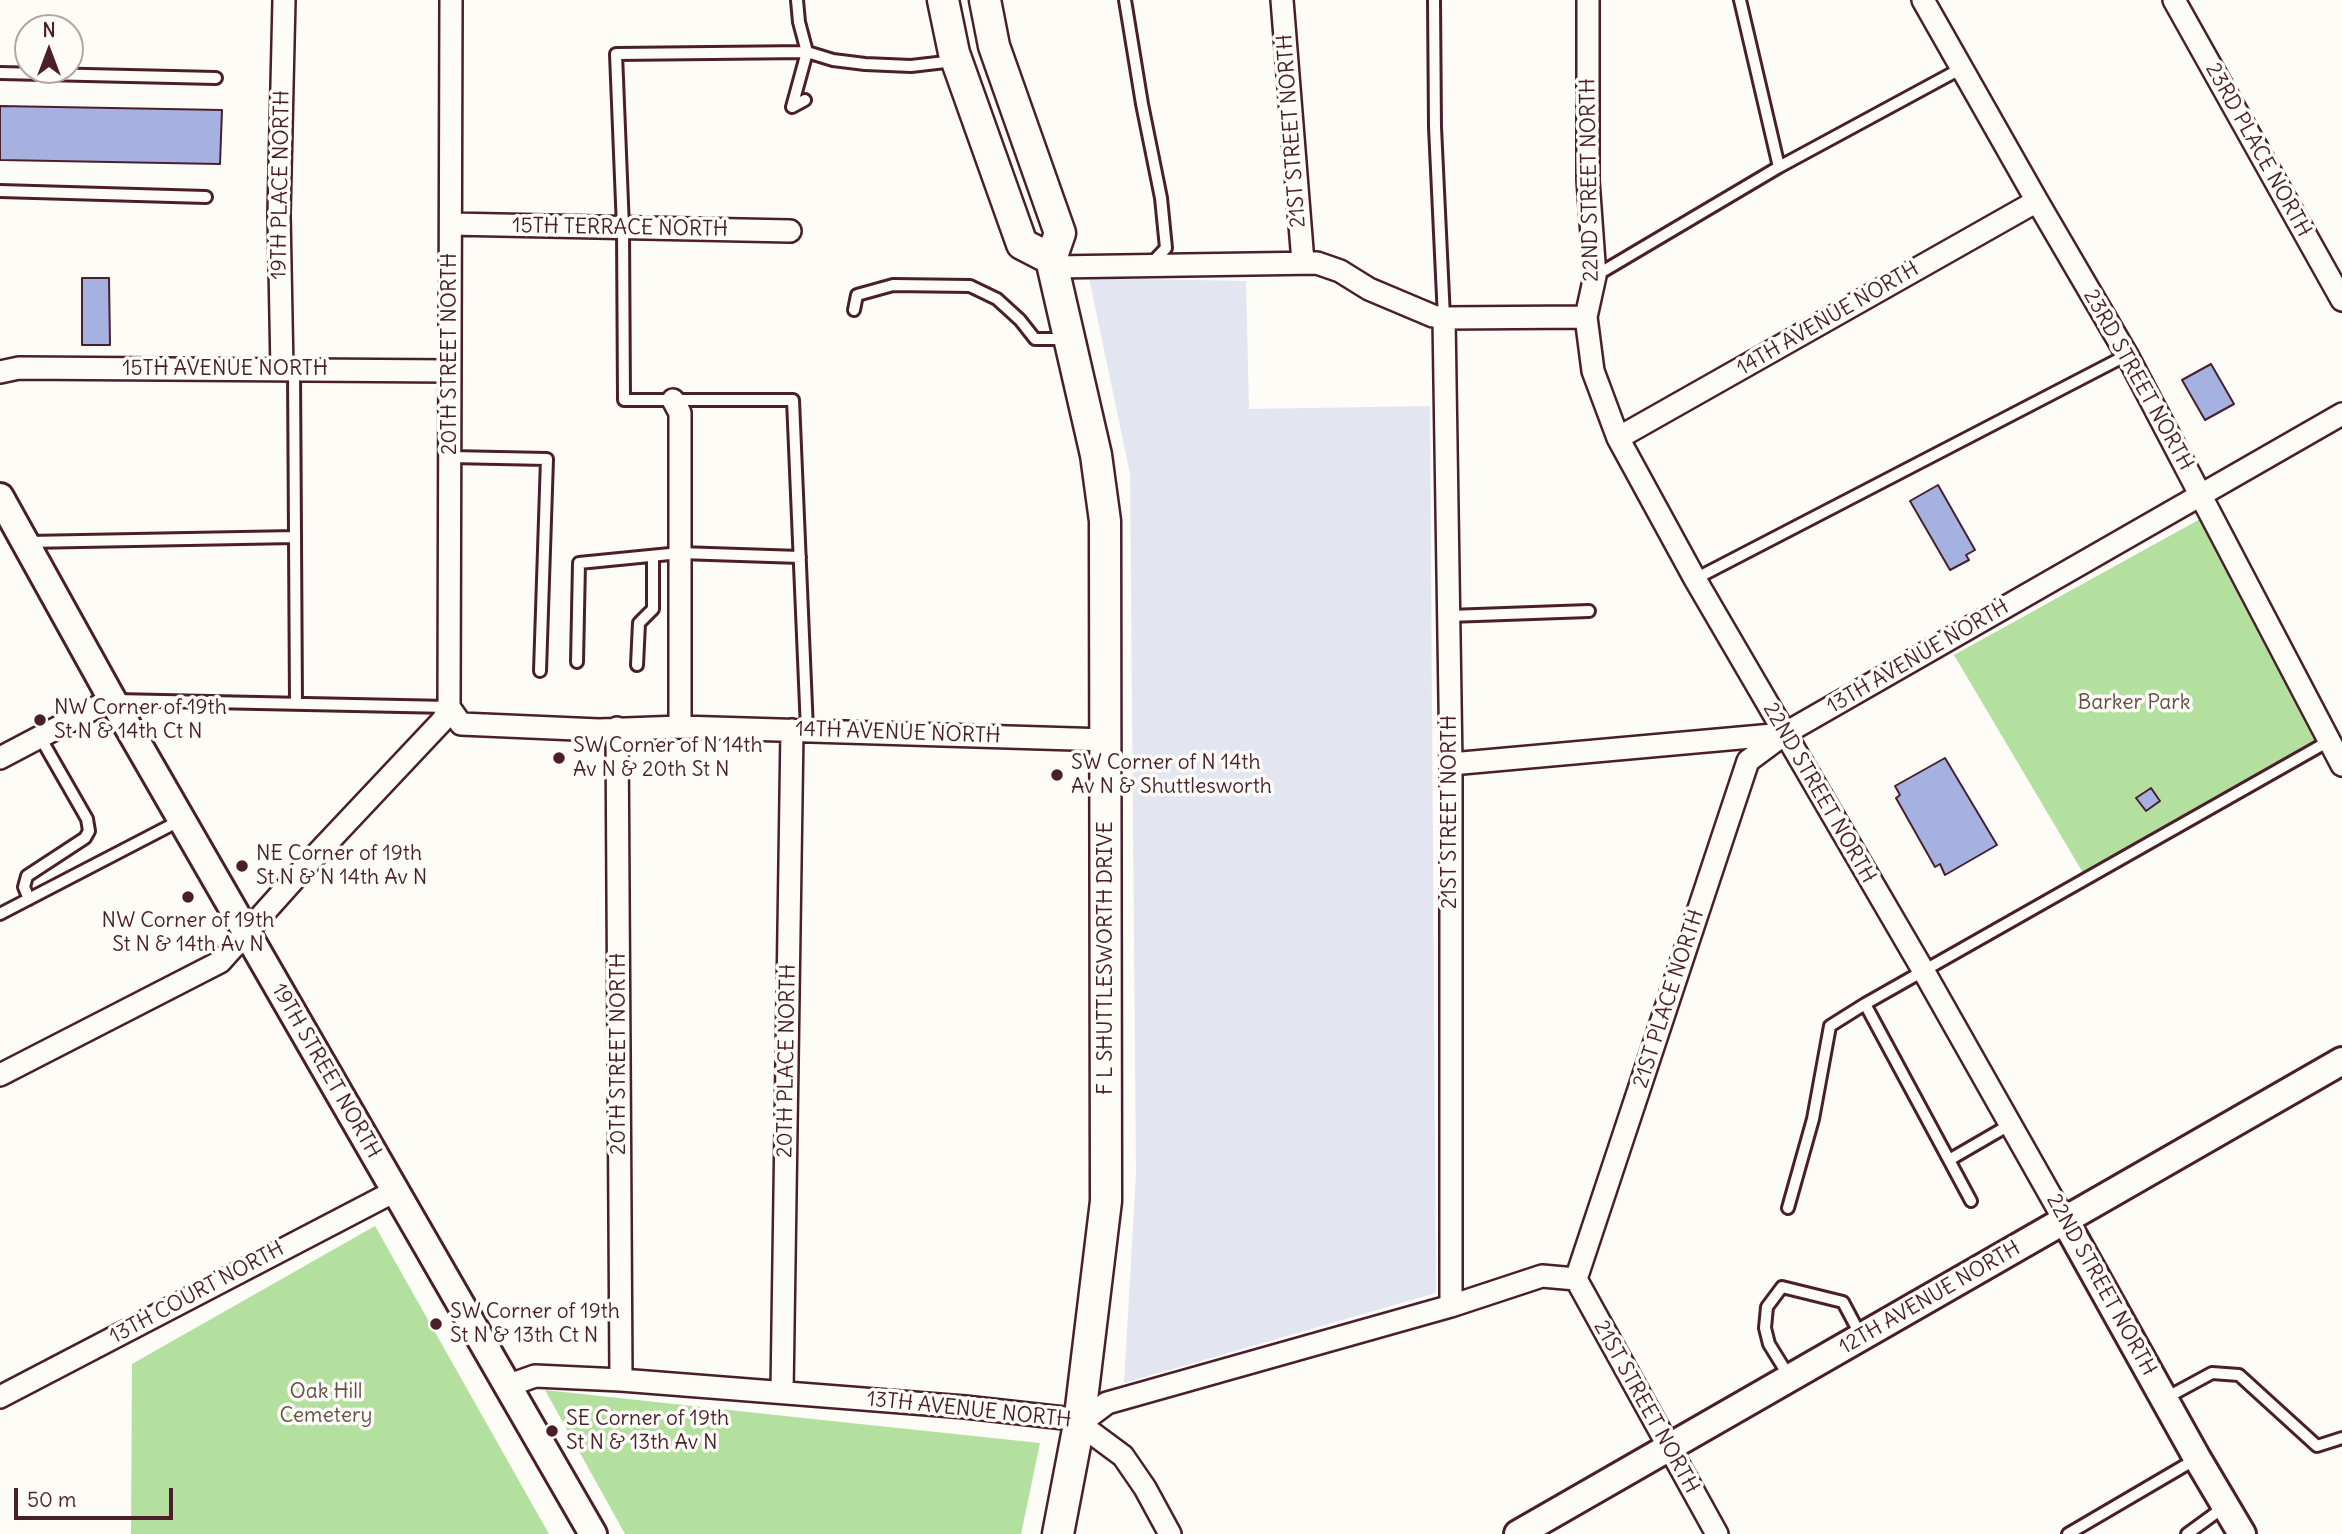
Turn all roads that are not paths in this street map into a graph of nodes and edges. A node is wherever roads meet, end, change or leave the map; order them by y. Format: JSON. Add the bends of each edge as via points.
{"nodes":[{"id":1,"x":284,"y":0,"type":"edge"},
{"id":2,"x":452,"y":0,"type":"edge"},
{"id":3,"x":797,"y":0,"type":"edge"},
{"id":4,"x":943,"y":0,"type":"edge"},
{"id":5,"x":985,"y":0,"type":"edge"},
{"id":6,"x":1125,"y":0,"type":"edge"},
{"id":7,"x":1282,"y":0,"type":"edge"},
{"id":8,"x":1434,"y":0,"type":"edge"},
{"id":9,"x":1587,"y":0,"type":"edge"},
{"id":10,"x":1740,"y":0,"type":"edge"},
{"id":11,"x":1923,"y":0,"type":"edge"},
{"id":12,"x":2174,"y":0,"type":"edge"},
{"id":13,"x":807,"y":52,"type":"junction"},
{"id":14,"x":957,"y":61,"type":"junction"},
{"id":15,"x":1962,"y":68,"type":"junction"},
{"id":16,"x":0,"y":73,"type":"edge"},
{"id":17,"x":216,"y":78,"type":"dead end"},
{"id":18,"x":805,"y":100,"type":"dead end"},
{"id":19,"x":1779,"y":167,"type":"junction"},
{"id":20,"x":0,"y":191,"type":"edge"},
{"id":21,"x":206,"y":197,"type":"dead end"},
{"id":22,"x":2037,"y":201,"type":"junction"},
{"id":23,"x":451,"y":224,"type":"junction"},
{"id":24,"x":623,"y":228,"type":"junction"},
{"id":25,"x":790,"y":231,"type":"dead end"},
{"id":26,"x":1303,"y":262,"type":"junction"},
{"id":27,"x":1052,"y":263,"type":"junction"},
{"id":28,"x":1150,"y":265,"type":"junction"},
{"id":29,"x":1595,"y":276,"type":"junction"},
{"id":30,"x":2342,"y":300,"type":"edge"},
{"id":31,"x":854,"y":310,"type":"dead end"},
{"id":32,"x":1586,"y":317,"type":"junction"},
{"id":33,"x":1444,"y":318,"type":"junction"},
{"id":34,"x":1068,"y":339,"type":"junction"},
{"id":35,"x":2127,"y":355,"type":"junction"},
{"id":36,"x":288,"y":370,"type":"junction"},
{"id":37,"x":450,"y":371,"type":"junction"},
{"id":38,"x":0,"y":372,"type":"edge"},
{"id":39,"x":673,"y":400,"type":"junction"},
{"id":40,"x":2342,"y":414,"type":"edge"},
{"id":41,"x":1618,"y":438,"type":"junction"},
{"id":42,"x":450,"y":457,"type":"junction"},
{"id":43,"x":2202,"y":495,"type":"junction"},
{"id":44,"x":0,"y":497,"type":"edge"},
{"id":45,"x":295,"y":537,"type":"junction"},
{"id":46,"x":25,"y":542,"type":"junction"},
{"id":47,"x":680,"y":553,"type":"junction"},
{"id":48,"x":653,"y":556,"type":"junction"},
{"id":49,"x":800,"y":557,"type":"junction"},
{"id":50,"x":1695,"y":579,"type":"junction"},
{"id":51,"x":1589,"y":611,"type":"dead end"},
{"id":52,"x":1448,"y":616,"type":"junction"},
{"id":53,"x":577,"y":662,"type":"dead end"},
{"id":54,"x":637,"y":665,"type":"dead end"},
{"id":55,"x":540,"y":670,"type":"dead end"},
{"id":56,"x":112,"y":699,"type":"junction"},
{"id":57,"x":296,"y":704,"type":"junction"},
{"id":58,"x":449,"y":707,"type":"junction"},
{"id":59,"x":680,"y":727,"type":"junction"},
{"id":60,"x":617,"y":729,"type":"junction"},
{"id":61,"x":799,"y":730,"type":"junction"},
{"id":62,"x":1784,"y":734,"type":"junction"},
{"id":63,"x":40,"y":737,"type":"junction"},
{"id":64,"x":1107,"y":740,"type":"junction"},
{"id":65,"x":2329,"y":741,"type":"junction"},
{"id":66,"x":0,"y":758,"type":"edge"},
{"id":67,"x":1451,"y":764,"type":"junction"},
{"id":68,"x":2342,"y":765,"type":"edge"},
{"id":69,"x":182,"y":820,"type":"junction"},
{"id":70,"x":29,"y":899,"type":"junction"},
{"id":71,"x":0,"y":914,"type":"edge"},
{"id":72,"x":247,"y":933,"type":"junction"},
{"id":73,"x":1923,"y":970,"type":"junction"},
{"id":74,"x":1865,"y":1004,"type":"junction"},
{"id":75,"x":2342,"y":1061,"type":"edge"},
{"id":76,"x":0,"y":1075,"type":"edge"},
{"id":77,"x":2011,"y":1124,"type":"junction"},
{"id":78,"x":1949,"y":1160,"type":"junction"},
{"id":79,"x":395,"y":1191,"type":"junction"},
{"id":80,"x":1971,"y":1201,"type":"dead end"},
{"id":81,"x":1788,"y":1208,"type":"dead end"},
{"id":82,"x":2065,"y":1221,"type":"junction"},
{"id":83,"x":1576,"y":1279,"type":"junction"},
{"id":84,"x":1451,"y":1306,"type":"junction"},
{"id":85,"x":1862,"y":1338,"type":"junction"},
{"id":86,"x":1790,"y":1378,"type":"junction"},
{"id":87,"x":621,"y":1380,"type":"junction"},
{"id":88,"x":507,"y":1385,"type":"junction"},
{"id":89,"x":782,"y":1392,"type":"junction"},
{"id":90,"x":0,"y":1396,"type":"edge"},
{"id":91,"x":2164,"y":1399,"type":"junction"},
{"id":92,"x":1079,"y":1424,"type":"junction"},
{"id":93,"x":2342,"y":1438,"type":"edge"},
{"id":94,"x":1669,"y":1447,"type":"junction"},
{"id":95,"x":2197,"y":1458,"type":"junction"},
{"id":96,"x":2225,"y":1506,"type":"junction"},
{"id":97,"x":593,"y":1534,"type":"edge"},
{"id":98,"x":1058,"y":1534,"type":"edge"},
{"id":99,"x":1170,"y":1534,"type":"edge"},
{"id":100,"x":1518,"y":1534,"type":"edge"},
{"id":101,"x":1717,"y":1534,"type":"edge"},
{"id":102,"x":2068,"y":1534,"type":"edge"},
{"id":103,"x":2187,"y":1534,"type":"edge"},
{"id":104,"x":2242,"y":1534,"type":"edge"}],
"edges":[{"from":1,"to":36,"type":"street","name":"19TH PLACE NORTH","via":[[279,214]]},
{"from":2,"to":23,"type":"street","name":"20TH STREET NORTH"},
{"from":3,"to":13,"type":"lane"},
{"from":4,"to":14,"type":"main road"},
{"from":5,"to":27,"type":"main road","name":"F L SHUTTLESWORTH DRIVE","via":[[994,46],[1060,233]]},
{"from":6,"to":28,"type":"lane","via":[[1166,248]]},
{"from":7,"to":26,"type":"street","name":"21ST STREET NORTH"},
{"from":8,"to":33,"type":"lane"},
{"from":9,"to":29,"type":"street","name":"22ND STREET NORTH","via":[[1588,180]]},
{"from":10,"to":19,"type":"lane"},
{"from":11,"to":15,"type":"street","name":"23RD STREET NORTH"},
{"from":12,"to":30,"type":"street","name":"23RD PLACE NORTH"},
{"from":13,"to":14,"type":"lane","via":[[833,61],[865,64]]},
{"from":13,"to":18,"type":"lane","via":[[792,107]]},
{"from":13,"to":24,"type":"lane","via":[[617,54]]},
{"from":14,"to":27,"type":"main road","via":[[1022,244]]},
{"from":15,"to":19,"type":"lane"},
{"from":15,"to":22,"type":"street","name":"23RD STREET NORTH"},
{"from":16,"to":17,"type":"lane"},
{"from":19,"to":29,"type":"lane"},
{"from":20,"to":21,"type":"lane"},
{"from":22,"to":35,"type":"street","name":"23RD STREET NORTH"},
{"from":22,"to":41,"type":"street","name":"14TH AVENUE NORTH"},
{"from":23,"to":24,"type":"street","name":"15TH TERRACE NORTH"},
{"from":23,"to":37,"type":"street","name":"20TH STREET NORTH"},
{"from":24,"to":25,"type":"street","name":"15TH TERRACE NORTH"},
{"from":24,"to":39,"type":"lane","via":[[624,400]]},
{"from":26,"to":28,"type":"street"},
{"from":26,"to":33,"type":"street","via":[[1340,271],[1406,306]]},
{"from":27,"to":28,"type":"street"},
{"from":27,"to":34,"type":"main road","name":"F L SHUTTLESWORTH DRIVE"},
{"from":29,"to":32,"type":"street","name":"22ND STREET NORTH"},
{"from":31,"to":34,"type":"lane","via":[[856,295],[893,285],[970,286],[997,299],[1035,339]]},
{"from":32,"to":33,"type":"street"},
{"from":32,"to":41,"type":"street","name":"22ND STREET NORTH","via":[[1593,371]]},
{"from":33,"to":52,"type":"street","name":"21ST STREET NORTH"},
{"from":34,"to":64,"type":"main road","name":"F L SHUTTLESWORTH DRIVE","via":[[1096,454],[1105,521]]},
{"from":35,"to":43,"type":"street","name":"23RD STREET NORTH"},
{"from":35,"to":50,"type":"lane"},
{"from":36,"to":37,"type":"street","name":"15TH AVENUE NORTH"},
{"from":36,"to":38,"type":"street","name":"15TH AVENUE NORTH","via":[[19,368]]},
{"from":36,"to":45,"type":"lane"},
{"from":37,"to":42,"type":"street","name":"20TH STREET NORTH"},
{"from":39,"to":47,"type":"street","via":[[680,413]]},
{"from":39,"to":49,"type":"lane","via":[[793,400]]},
{"from":40,"to":43,"type":"street","name":"13TH AVENUE NORTH"},
{"from":41,"to":50,"type":"street","name":"22ND STREET NORTH"},
{"from":42,"to":55,"type":"lane","via":[[547,459]]},
{"from":42,"to":58,"type":"street","name":"20TH STREET NORTH"},
{"from":43,"to":62,"type":"street","name":"13TH AVENUE NORTH"},
{"from":43,"to":65,"type":"street","name":"23RD STREET NORTH"},
{"from":44,"to":46,"type":"street","name":"19TH STREET NORTH"},
{"from":45,"to":46,"type":"lane"},
{"from":45,"to":57,"type":"lane"},
{"from":46,"to":56,"type":"street","name":"19TH STREET NORTH"},
{"from":47,"to":48,"type":"lane"},
{"from":47,"to":49,"type":"lane"},
{"from":47,"to":59,"type":"street"},
{"from":48,"to":53,"type":"lane","via":[[579,563]]},
{"from":48,"to":54,"type":"lane","via":[[653,609],[639,624]]},
{"from":49,"to":61,"type":"lane"},
{"from":50,"to":62,"type":"street","name":"22ND STREET NORTH"},
{"from":51,"to":52,"type":"lane"},
{"from":52,"to":67,"type":"street","name":"21ST STREET NORTH"},
{"from":56,"to":57,"type":"lane"},
{"from":56,"to":63,"type":"street"},
{"from":56,"to":69,"type":"street","name":"19TH STREET NORTH"},
{"from":57,"to":58,"type":"lane"},
{"from":58,"to":60,"type":"street","name":"14TH AVENUE NORTH","via":[[461,723]]},
{"from":58,"to":72,"type":"street","via":[[443,720]]},
{"from":59,"to":60,"type":"street","name":"14TH AVENUE NORTH"},
{"from":59,"to":61,"type":"street","name":"14TH AVENUE NORTH"},
{"from":60,"to":87,"type":"street","name":"20TH STREET NORTH"},
{"from":61,"to":64,"type":"street","name":"14TH AVENUE NORTH"},
{"from":61,"to":89,"type":"street","name":"20TH PLACE NORTH"},
{"from":62,"to":67,"type":"street","name":"13TH AVENUE NORTH"},
{"from":62,"to":73,"type":"street","name":"22ND STREET NORTH"},
{"from":62,"to":83,"type":"street","name":"21ST PLACE NORTH","via":[[1748,761]]},
{"from":63,"to":66,"type":"street"},
{"from":63,"to":70,"type":"lane","via":[[87,819],[89,831],[27,876],[24,887]]},
{"from":64,"to":92,"type":"main road","name":"F L SHUTTLESWORTH DRIVE","via":[[1106,1201]]},
{"from":65,"to":68,"type":"street","name":"23RD STREET NORTH"},
{"from":65,"to":73,"type":"lane"},
{"from":67,"to":84,"type":"street","name":"21ST STREET NORTH"},
{"from":69,"to":70,"type":"lane"},
{"from":69,"to":72,"type":"street","name":"19TH STREET NORTH"},
{"from":70,"to":71,"type":"lane"},
{"from":72,"to":76,"type":"street","via":[[220,962]]},
{"from":72,"to":79,"type":"street","name":"19TH STREET NORTH"},
{"from":73,"to":74,"type":"lane"},
{"from":73,"to":77,"type":"street","name":"22ND STREET NORTH"},
{"from":74,"to":78,"type":"lane"},
{"from":74,"to":81,"type":"lane","via":[[1830,1026],[1813,1119]]},
{"from":75,"to":82,"type":"street","name":"12TH AVENUE NORTH"},
{"from":77,"to":78,"type":"lane"},
{"from":77,"to":82,"type":"street","name":"22ND STREET NORTH"},
{"from":78,"to":80,"type":"lane"},
{"from":79,"to":88,"type":"street","name":"19TH STREET NORTH"},
{"from":79,"to":90,"type":"street","name":"13TH COURT NORTH"},
{"from":82,"to":85,"type":"street","name":"12TH AVENUE NORTH"},
{"from":82,"to":91,"type":"street","name":"22ND STREET NORTH"},
{"from":83,"to":84,"type":"street","name":"13TH AVENUE NORTH","via":[[1542,1276]]},
{"from":83,"to":94,"type":"street","name":"21ST STREET NORTH"},
{"from":84,"to":92,"type":"street","name":"13TH AVENUE NORTH","via":[[1107,1403]]},
{"from":85,"to":86,"type":"street","name":"12TH AVENUE NORTH"},
{"from":85,"to":86,"type":"lane","via":[[1843,1303],[1782,1287],[1767,1307],[1765,1328],[1769,1344]]},
{"from":86,"to":94,"type":"street","name":"12TH AVENUE NORTH"},
{"from":87,"to":88,"type":"street","name":"13TH AVENUE NORTH","via":[[535,1376]]},
{"from":87,"to":89,"type":"street","name":"13TH AVENUE NORTH"},
{"from":88,"to":97,"type":"street","name":"19TH STREET NORTH"},
{"from":89,"to":92,"type":"street","name":"13TH AVENUE NORTH","via":[[965,1407],[1073,1419]]},
{"from":91,"to":93,"type":"lane","via":[[2212,1374],[2239,1375],[2317,1446]]},
{"from":91,"to":95,"type":"street","name":"22ND STREET NORTH"},
{"from":92,"to":98,"type":"main road","name":"F L SHUTTLESWORTH DRIVE"},
{"from":92,"to":99,"type":"street","via":[[1123,1456]]},
{"from":94,"to":100,"type":"street","name":"12TH AVENUE NORTH"},
{"from":94,"to":101,"type":"street","name":"21ST STREET NORTH"},
{"from":95,"to":96,"type":"street","name":"22ND STREET NORTH"},
{"from":95,"to":102,"type":"lane"},
{"from":96,"to":103,"type":"lane"},
{"from":96,"to":104,"type":"street","name":"22ND STREET NORTH"}]}
